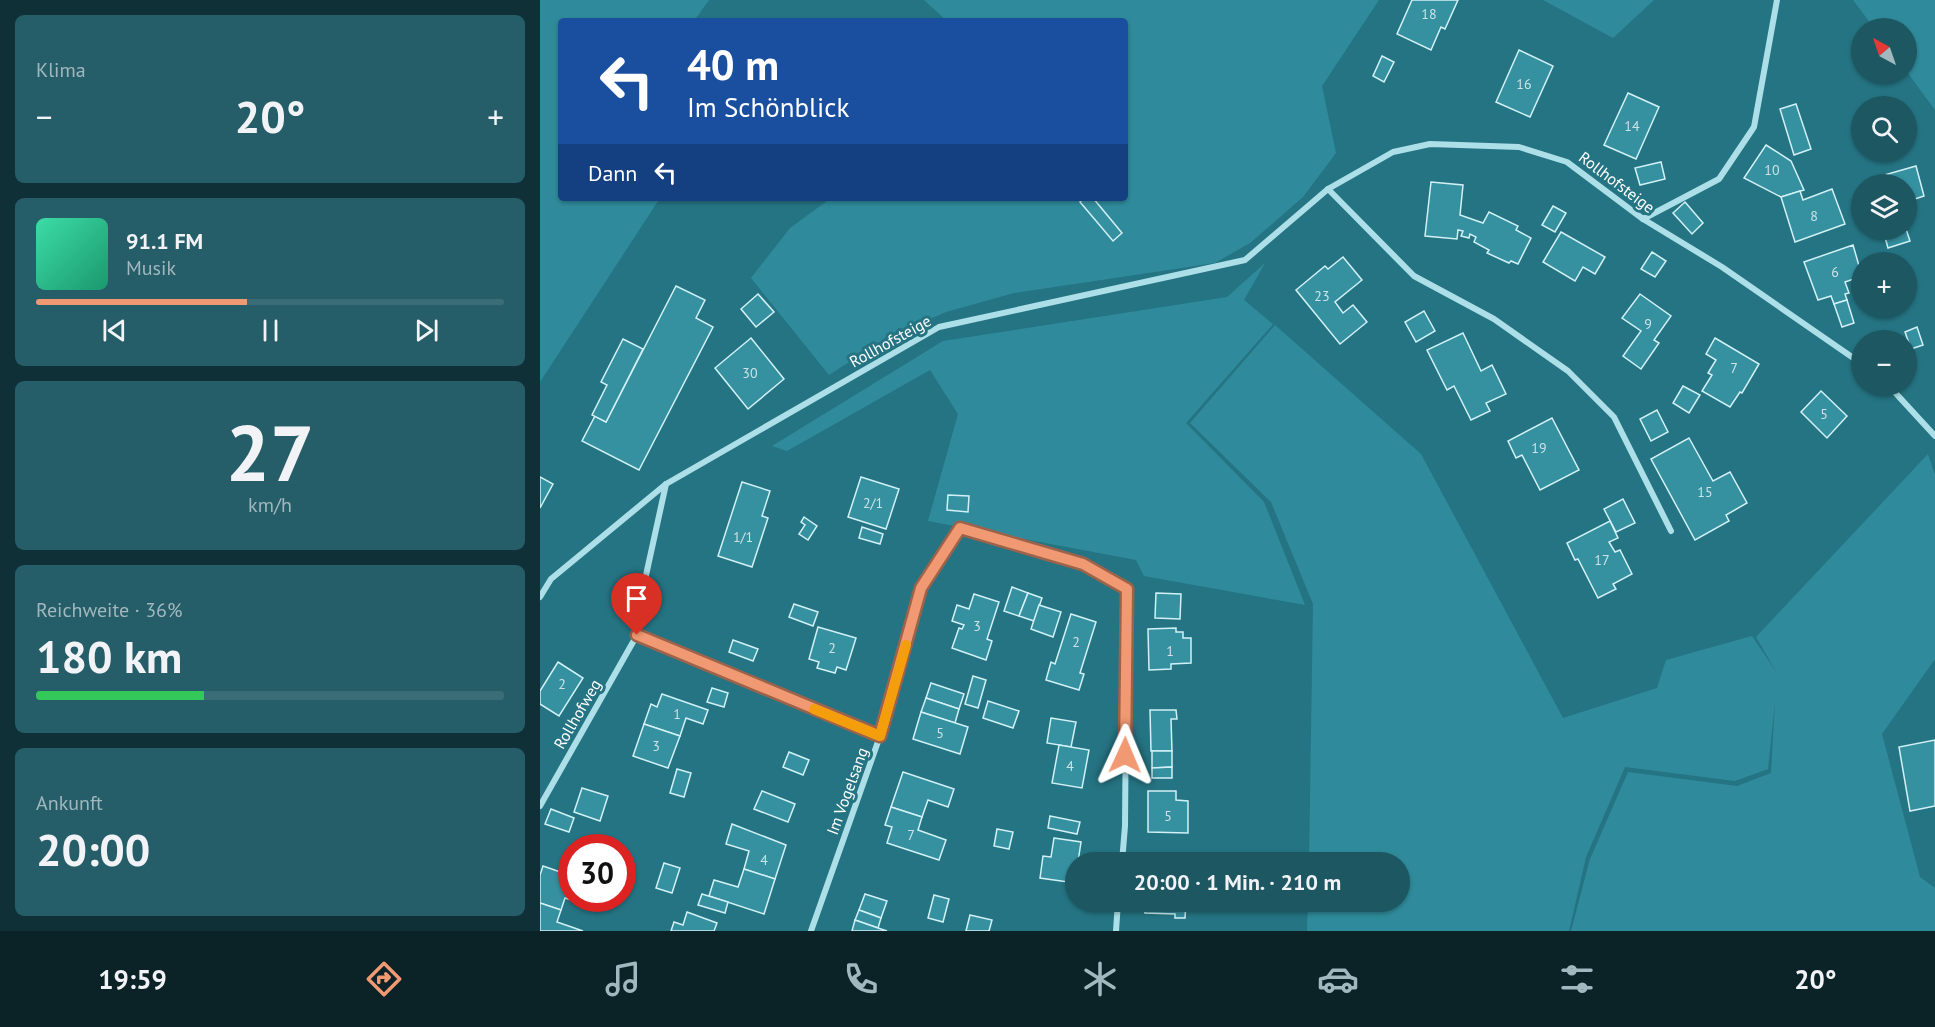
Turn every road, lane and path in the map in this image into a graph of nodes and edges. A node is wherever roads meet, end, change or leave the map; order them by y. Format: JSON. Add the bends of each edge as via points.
{"nodes":[{"id":1,"x":1777,"y":0,"type":"edge"},
{"id":2,"x":1328,"y":189,"type":"junction"},
{"id":3,"x":1643,"y":219,"type":"junction"},
{"id":4,"x":1851,"y":356,"type":"edge"},
{"id":5,"x":1898,"y":396,"type":"edge"},
{"id":6,"x":1935,"y":435,"type":"edge"},
{"id":7,"x":666,"y":484,"type":"junction"},
{"id":8,"x":1671,"y":531,"type":"dead end"},
{"id":9,"x":540,"y":597,"type":"edge"},
{"id":10,"x":637,"y":635,"type":"junction"},
{"id":11,"x":880,"y":736,"type":"junction"},
{"id":12,"x":540,"y":806,"type":"edge"},
{"id":13,"x":1123,"y":852,"type":"edge"},
{"id":14,"x":1117,"y":912,"type":"edge"},
{"id":15,"x":811,"y":931,"type":"edge"},
{"id":16,"x":1116,"y":931,"type":"edge"}],
"edges":[{"from":1,"to":3,"type":"street","via":[[1754,127],[1719,179]]},
{"from":2,"to":3,"type":"street","name":"Rollhofsteige","via":[[1393,152],[1430,144],[1519,147],[1567,162]]},
{"from":2,"to":7,"type":"street","name":"Rollhofsteige","via":[[1245,260],[939,327]]},
{"from":2,"to":8,"type":"street","via":[[1414,276],[1494,319],[1568,371],[1614,417]]},
{"from":3,"to":4,"type":"street","name":"Rollhofsteige","via":[[1722,267]]},
{"from":5,"to":6,"type":"street"},
{"from":7,"to":9,"type":"street","name":"Rollhofsteige","via":[[551,579]]},
{"from":7,"to":10,"type":"street","name":"Rollhofweg","via":[[641,598]]},
{"from":10,"to":11,"type":"street"},
{"from":10,"to":12,"type":"street","name":"Rollhofweg"},
{"from":11,"to":13,"type":"street","name":"Im Vogelsang","via":[[921,588],[960,528],[1083,564],[1127,589]]},
{"from":11,"to":15,"type":"street","name":"Im Vogelsang"},
{"from":14,"to":16,"type":"street"}]}
